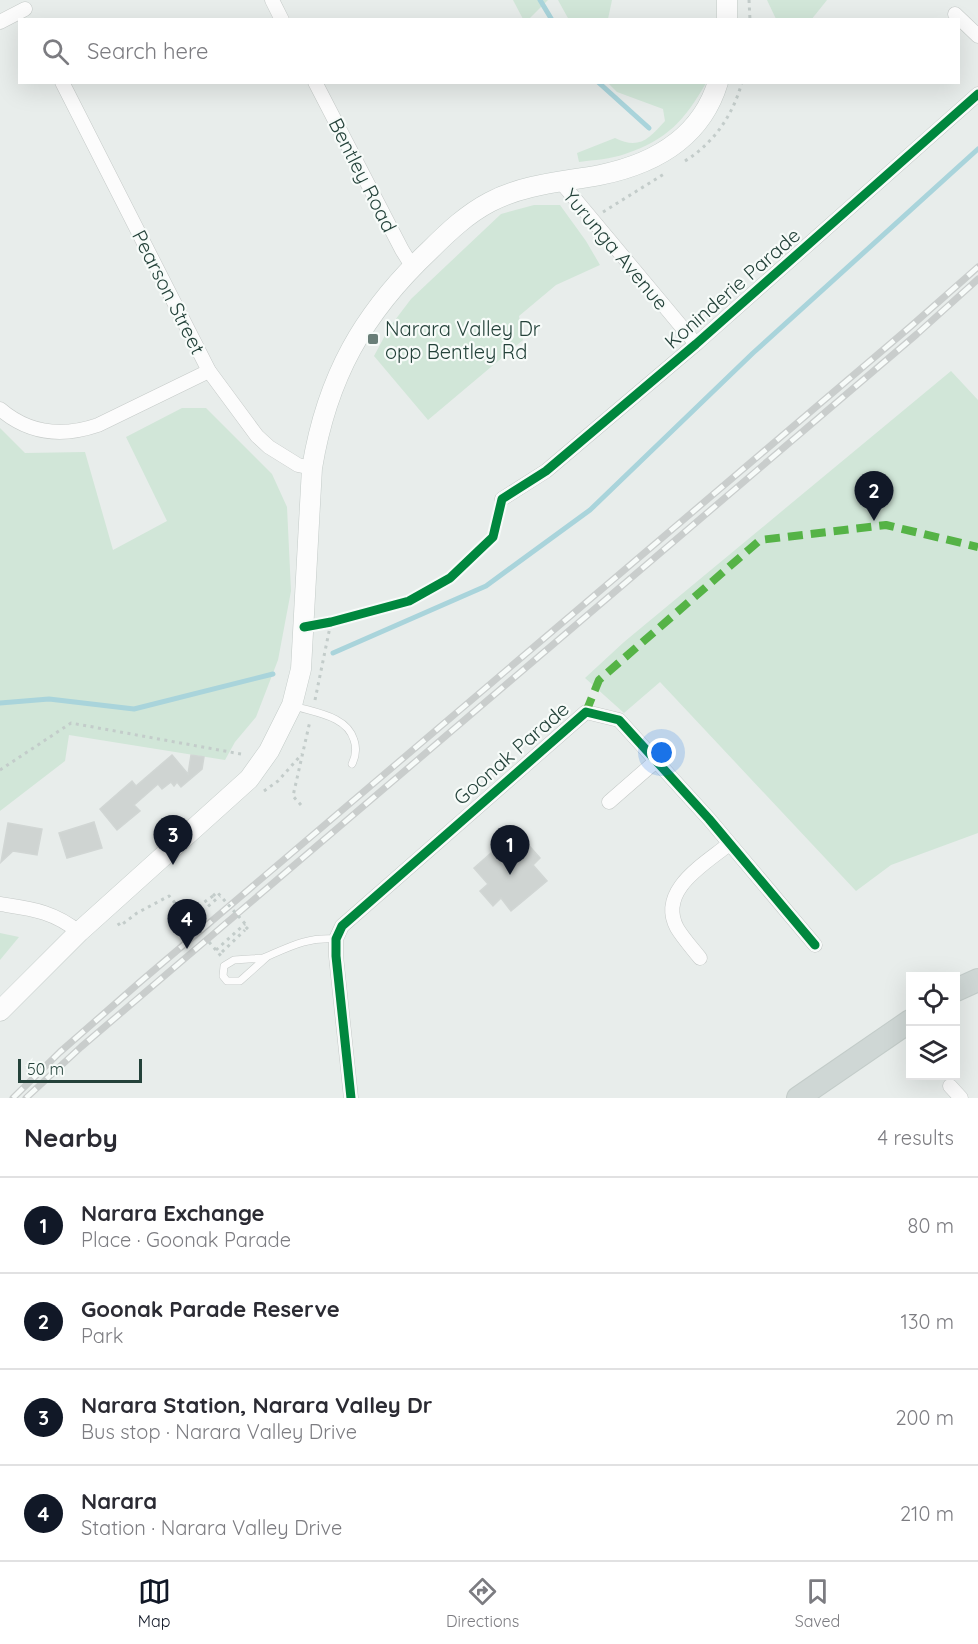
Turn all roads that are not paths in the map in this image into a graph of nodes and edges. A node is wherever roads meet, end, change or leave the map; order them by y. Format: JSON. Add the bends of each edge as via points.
{"nodes":[{"id":1,"x":272,"y":0,"type":"edge"},
{"id":2,"x":727,"y":0,"type":"edge"},
{"id":3,"x":25,"y":10,"type":"edge"},
{"id":4,"x":955,"y":14,"type":"dead end"},
{"id":5,"x":281,"y":18,"type":"edge"},
{"id":6,"x":727,"y":18,"type":"edge"},
{"id":7,"x":959,"y":18,"type":"edge"},
{"id":8,"x":960,"y":19,"type":"edge"},
{"id":9,"x":0,"y":22,"type":"edge"},
{"id":10,"x":978,"y":36,"type":"edge"},
{"id":11,"x":64,"y":84,"type":"edge"},
{"id":12,"x":316,"y":84,"type":"edge"},
{"id":13,"x":717,"y":84,"type":"edge"},
{"id":14,"x":978,"y":94,"type":"edge"},
{"id":15,"x":560,"y":181,"type":"junction"},
{"id":16,"x":412,"y":266,"type":"junction"},
{"id":17,"x":696,"y":344,"type":"junction"},
{"id":18,"x":209,"y":371,"type":"junction"},
{"id":19,"x":0,"y":409,"type":"edge"},
{"id":20,"x":312,"y":468,"type":"junction"},
{"id":21,"x":502,"y":499,"type":"dead end"},
{"id":22,"x":292,"y":705,"type":"junction"},
{"id":23,"x":656,"y":761,"type":"junction"},
{"id":24,"x":352,"y":764,"type":"dead end"},
{"id":25,"x":609,"y":802,"type":"dead end"},
{"id":26,"x":729,"y":844,"type":"junction"},
{"id":27,"x":0,"y":903,"type":"edge"},
{"id":28,"x":79,"y":932,"type":"junction"},
{"id":29,"x":336,"y":939,"type":"junction"},
{"id":30,"x":815,"y":945,"type":"dead end"},
{"id":31,"x":268,"y":956,"type":"junction"},
{"id":32,"x":700,"y":958,"type":"dead end"},
{"id":33,"x":978,"y":980,"type":"edge"},
{"id":34,"x":960,"y":988,"type":"edge"},
{"id":35,"x":0,"y":1011,"type":"edge"},
{"id":36,"x":906,"y":1024,"type":"edge"},
{"id":37,"x":950,"y":1086,"type":"dead end"},
{"id":38,"x":351,"y":1098,"type":"edge"},
{"id":39,"x":798,"y":1098,"type":"edge"},
{"id":40,"x":961,"y":1098,"type":"edge"}],
"edges":[{"from":1,"to":5,"type":"street"},
{"from":2,"to":6,"type":"main road"},
{"from":3,"to":9,"type":"street"},
{"from":4,"to":7,"type":"street"},
{"from":8,"to":10,"type":"street"},
{"from":11,"to":18,"type":"street","name":"Pearson Street"},
{"from":12,"to":16,"type":"street","name":"Bentley Road"},
{"from":13,"to":15,"type":"main road","via":[[702,118],[665,150],[629,168]]},
{"from":14,"to":17,"type":"street","name":"Koninderie Parade"},
{"from":15,"to":16,"type":"main road","via":[[532,186],[491,202],[450,230]]},
{"from":15,"to":17,"type":"street","name":"Yurunga Avenue"},
{"from":16,"to":20,"type":"main road","via":[[375,312],[345,359],[324,412]]},
{"from":17,"to":21,"type":"street","name":"Koninderie Parade","via":[[546,471]]},
{"from":18,"to":19,"type":"street","via":[[80,431],[39,429]]},
{"from":18,"to":20,"type":"street","name":"Pearson Street","via":[[257,436],[298,465]]},
{"from":20,"to":22,"type":"main road","via":[[301,669]]},
{"from":22,"to":24,"type":"lane","via":[[345,725],[356,745]]},
{"from":22,"to":28,"type":"main road","via":[[269,752],[249,779]]},
{"from":23,"to":25,"type":"street"},
{"from":23,"to":26,"type":"street","name":"Goonak Parade"},
{"from":23,"to":29,"type":"street","name":"Goonak Parade","via":[[619,720],[586,712],[347,920]]},
{"from":26,"to":30,"type":"street","name":"Goonak Parade"},
{"from":26,"to":32,"type":"street","via":[[682,884],[674,899],[677,928]]},
{"from":27,"to":28,"type":"street","via":[[43,911]]},
{"from":28,"to":35,"type":"main road"},
{"from":29,"to":31,"type":"lane","via":[[309,939]]},
{"from":29,"to":38,"type":"street"},
{"from":31,"to":31,"type":"lane","via":[[226,963],[223,976],[227,981],[243,979]]},
{"from":33,"to":34,"type":"main road"},
{"from":36,"to":39,"type":"main road"},
{"from":37,"to":40,"type":"street"}]}
